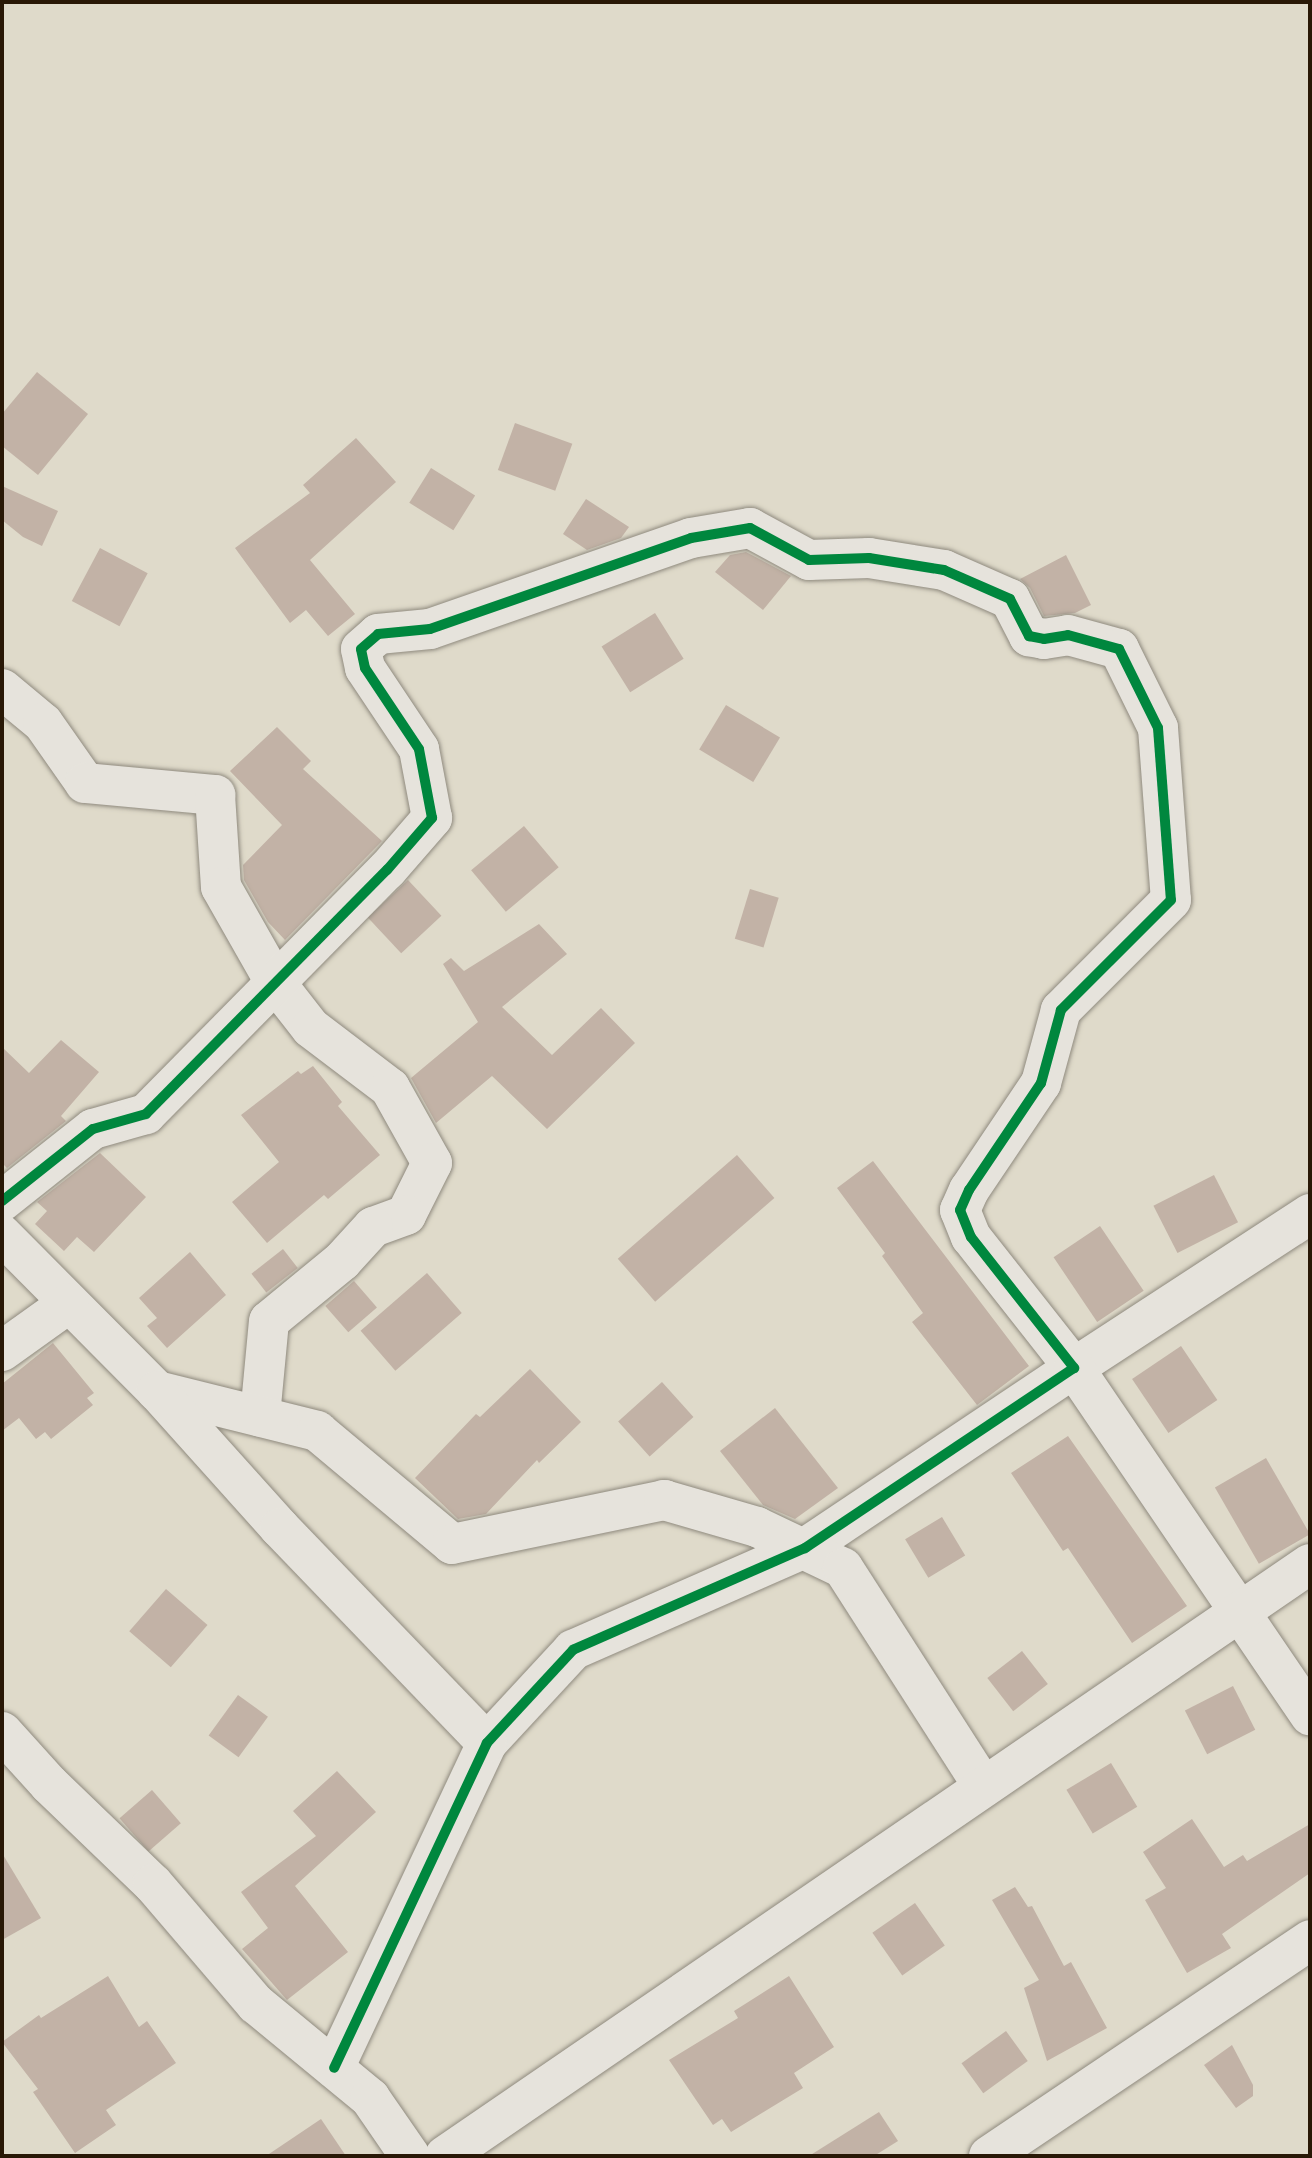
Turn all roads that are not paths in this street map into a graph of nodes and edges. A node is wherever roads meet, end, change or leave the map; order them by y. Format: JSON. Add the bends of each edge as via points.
{"nodes":[{"id":1,"x":2,"y":689,"type":"edge"},
{"id":2,"x":275,"y":982,"type":"junction"},
{"id":3,"x":2,"y":1201,"type":"edge"},
{"id":4,"x":1310,"y":1214,"type":"edge"},
{"id":5,"x":2,"y":1235,"type":"edge"},
{"id":6,"x":69,"y":1303,"type":"junction"},
{"id":7,"x":2,"y":1351,"type":"edge"},
{"id":8,"x":1074,"y":1368,"type":"junction"},
{"id":9,"x":157,"y":1391,"type":"junction"},
{"id":10,"x":260,"y":1417,"type":"junction"},
{"id":11,"x":805,"y":1548,"type":"junction"},
{"id":12,"x":1310,"y":1564,"type":"edge"},
{"id":13,"x":1240,"y":1610,"type":"junction"},
{"id":14,"x":1310,"y":1715,"type":"edge"},
{"id":15,"x":2,"y":1732,"type":"edge"},
{"id":16,"x":487,"y":1743,"type":"junction"},
{"id":17,"x":983,"y":1786,"type":"junction"},
{"id":18,"x":1310,"y":1940,"type":"edge"},
{"id":19,"x":334,"y":2068,"type":"junction"},
{"id":20,"x":410,"y":2156,"type":"edge"},
{"id":21,"x":445,"y":2156,"type":"edge"},
{"id":22,"x":989,"y":2156,"type":"edge"}],
"edges":[{"from":1,"to":2,"type":"street","via":[[43,723],[85,783],[215,795],[221,887]]},
{"from":2,"to":3,"type":"street","via":[[146,1114],[93,1129]]},
{"from":2,"to":8,"type":"street","via":[[432,818],[419,749],[365,668],[361,649],[378,634],[430,629],[691,538],[750,528],[809,560],[869,558],[944,570],[1010,599],[1029,636],[1068,635],[1119,649],[1158,728],[1171,900],[1061,1010],[1041,1083],[960,1210],[971,1237]]},
{"from":2,"to":10,"type":"street","via":[[311,1028],[390,1088],[432,1163],[406,1215],[373,1227],[342,1261],[269,1321]]},
{"from":4,"to":8,"type":"street"},
{"from":5,"to":6,"type":"street"},
{"from":6,"to":7,"type":"street"},
{"from":6,"to":9,"type":"street"},
{"from":8,"to":11,"type":"street"},
{"from":8,"to":13,"type":"street"},
{"from":9,"to":10,"type":"street"},
{"from":9,"to":16,"type":"street"},
{"from":10,"to":11,"type":"street","via":[[317,1431],[452,1544],[664,1500],[757,1527]]},
{"from":11,"to":16,"type":"street","via":[[573,1650]]},
{"from":11,"to":17,"type":"street","via":[[843,1568]]},
{"from":12,"to":13,"type":"street"},
{"from":13,"to":14,"type":"street"},
{"from":13,"to":17,"type":"street"},
{"from":15,"to":19,"type":"street","via":[[153,1884],[256,2004]]},
{"from":16,"to":19,"type":"street"},
{"from":17,"to":21,"type":"street"},
{"from":18,"to":22,"type":"street"},
{"from":19,"to":20,"type":"street","via":[[370,2098]]}]}
